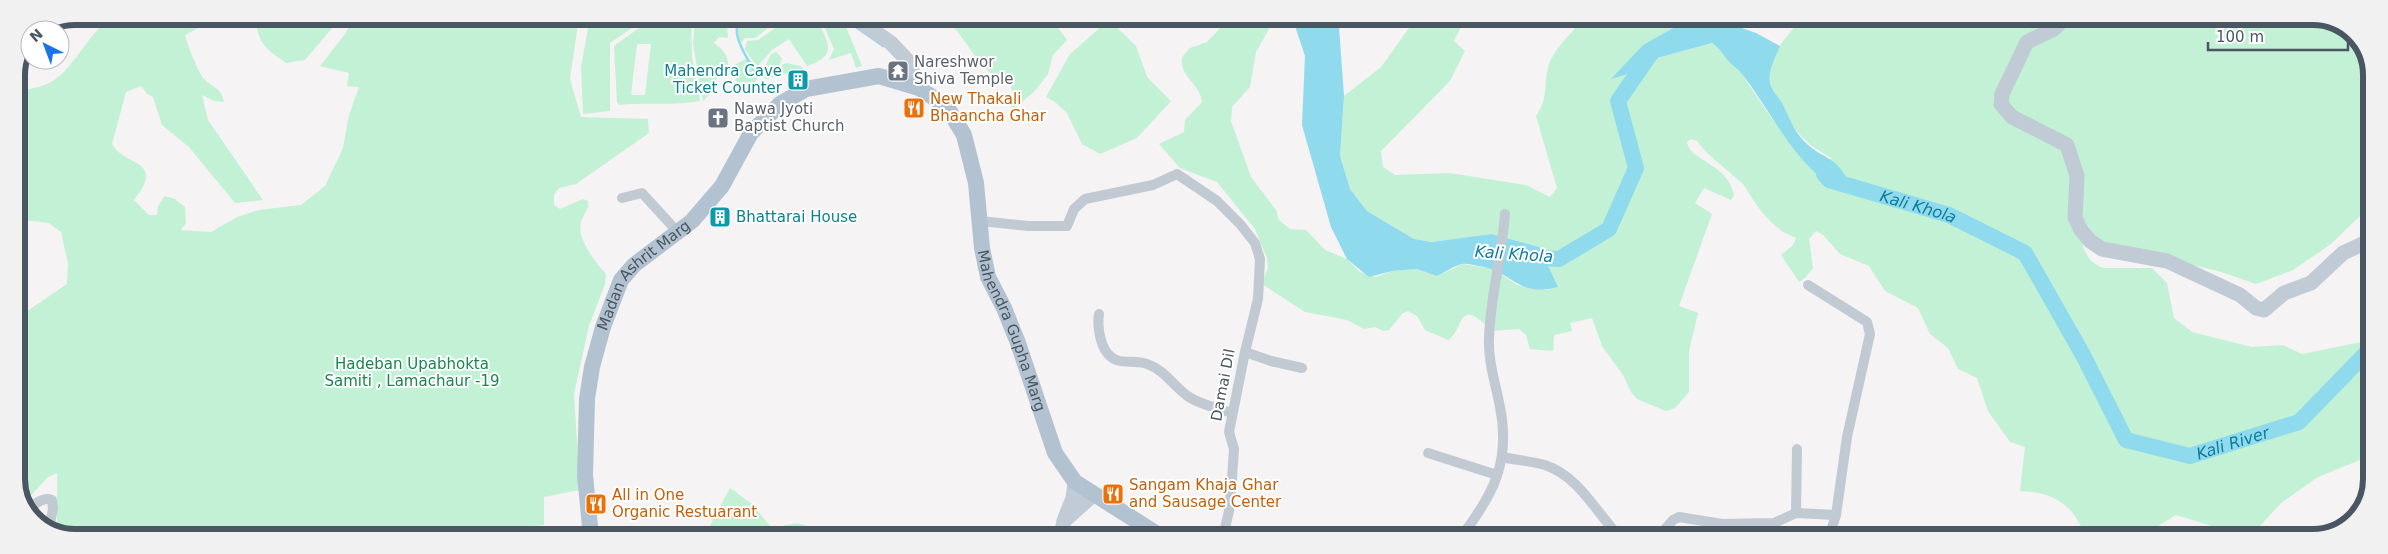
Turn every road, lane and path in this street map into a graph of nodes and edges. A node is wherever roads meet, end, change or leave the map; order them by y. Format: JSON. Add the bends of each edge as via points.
{"nodes":[{"id":1,"x":865,"y":25,"type":"edge"},
{"id":2,"x":2058,"y":25,"type":"edge"},
{"id":3,"x":919,"y":88,"type":"junction"},
{"id":4,"x":622,"y":198,"type":"dead end"},
{"id":5,"x":1505,"y":214,"type":"dead end"},
{"id":6,"x":981,"y":221,"type":"junction"},
{"id":7,"x":669,"y":240,"type":"junction"},
{"id":8,"x":2363,"y":244,"type":"edge"},
{"id":9,"x":1808,"y":285,"type":"dead end"},
{"id":10,"x":1099,"y":314,"type":"dead end"},
{"id":11,"x":1245,"y":352,"type":"junction"},
{"id":12,"x":1302,"y":368,"type":"dead end"},
{"id":13,"x":1232,"y":413,"type":"junction"},
{"id":14,"x":1797,"y":449,"type":"dead end"},
{"id":15,"x":1428,"y":453,"type":"dead end"},
{"id":16,"x":1502,"y":457,"type":"junction"},
{"id":17,"x":1497,"y":475,"type":"junction"},
{"id":18,"x":1075,"y":482,"type":"junction"},
{"id":19,"x":1094,"y":494,"type":"junction"},
{"id":20,"x":33,"y":506,"type":"edge"},
{"id":21,"x":1796,"y":513,"type":"junction"},
{"id":22,"x":1836,"y":515,"type":"junction"},
{"id":23,"x":1064,"y":521,"type":"junction"},
{"id":24,"x":50,"y":522,"type":"edge"},
{"id":25,"x":590,"y":529,"type":"edge"},
{"id":26,"x":1062,"y":529,"type":"edge"},
{"id":27,"x":1149,"y":529,"type":"edge"},
{"id":28,"x":1225,"y":529,"type":"edge"},
{"id":29,"x":1467,"y":529,"type":"edge"},
{"id":30,"x":1614,"y":529,"type":"edge"},
{"id":31,"x":1665,"y":529,"type":"edge"},
{"id":32,"x":1832,"y":529,"type":"edge"}],
"edges":[{"from":1,"to":3,"type":"street","via":[[891,43],[908,61]]},
{"from":2,"to":8,"type":"street","via":[[2027,42],[2002,94],[2001,104],[2012,117],[2067,145],[2077,176],[2075,218],[2090,241],[2102,249],[2166,261],[2240,295],[2256,308],[2264,310],[2284,292],[2311,283],[2343,253]]},
{"from":3,"to":6,"type":"main road","name":"Mahendra Gupha Marg","via":[[947,107],[964,135]]},
{"from":3,"to":7,"type":"main road","name":"Madan Ashrit Marg","via":[[879,76],[858,78],[806,89],[780,104],[751,133],[722,186],[692,221]]},
{"from":4,"to":7,"type":"street","via":[[642,193],[674,228]]},
{"from":5,"to":16,"type":"street","via":[[1488,340],[1503,433]]},
{"from":6,"to":11,"type":"street","name":"Damai Dil","via":[[1067,226],[1074,209],[1085,199],[1153,185],[1174,174],[1181,175],[1217,201],[1252,238],[1260,259],[1258,299]]},
{"from":6,"to":18,"type":"main road","name":"Mahendra Gupha Marg","via":[[988,277],[1018,343],[1055,452]]},
{"from":7,"to":25,"type":"main road","name":"Madan Ashrit Marg","via":[[634,265],[620,280],[592,367],[587,399],[585,475]]},
{"from":9,"to":22,"type":"street","via":[[1867,322],[1870,328],[1847,437]]},
{"from":10,"to":13,"type":"street","via":[[1097,322],[1103,348],[1114,360],[1148,364],[1167,376],[1190,398]]},
{"from":11,"to":12,"type":"street"},
{"from":11,"to":13,"type":"street","name":"Damai Dil"},
{"from":13,"to":28,"type":"street","name":"Damai Dil","via":[[1230,432],[1234,449]]},
{"from":14,"to":21,"type":"street"},
{"from":15,"to":17,"type":"street"},
{"from":16,"to":17,"type":"street"},
{"from":16,"to":30,"type":"street","via":[[1545,465],[1568,478]]},
{"from":17,"to":29,"type":"street","via":[[1482,510]]},
{"from":18,"to":19,"type":"main road","name":"Mahendra Gupha Marg"},
{"from":18,"to":23,"type":"street"},
{"from":19,"to":23,"type":"street"},
{"from":19,"to":27,"type":"main road","name":"Mahendra Gupha Marg"},
{"from":20,"to":24,"type":"street","via":[[47,498],[52,500]]},
{"from":21,"to":22,"type":"street"},
{"from":21,"to":31,"type":"street","via":[[1774,523],[1722,524],[1679,517]]},
{"from":22,"to":32,"type":"street"},
{"from":23,"to":26,"type":"street"}]}
